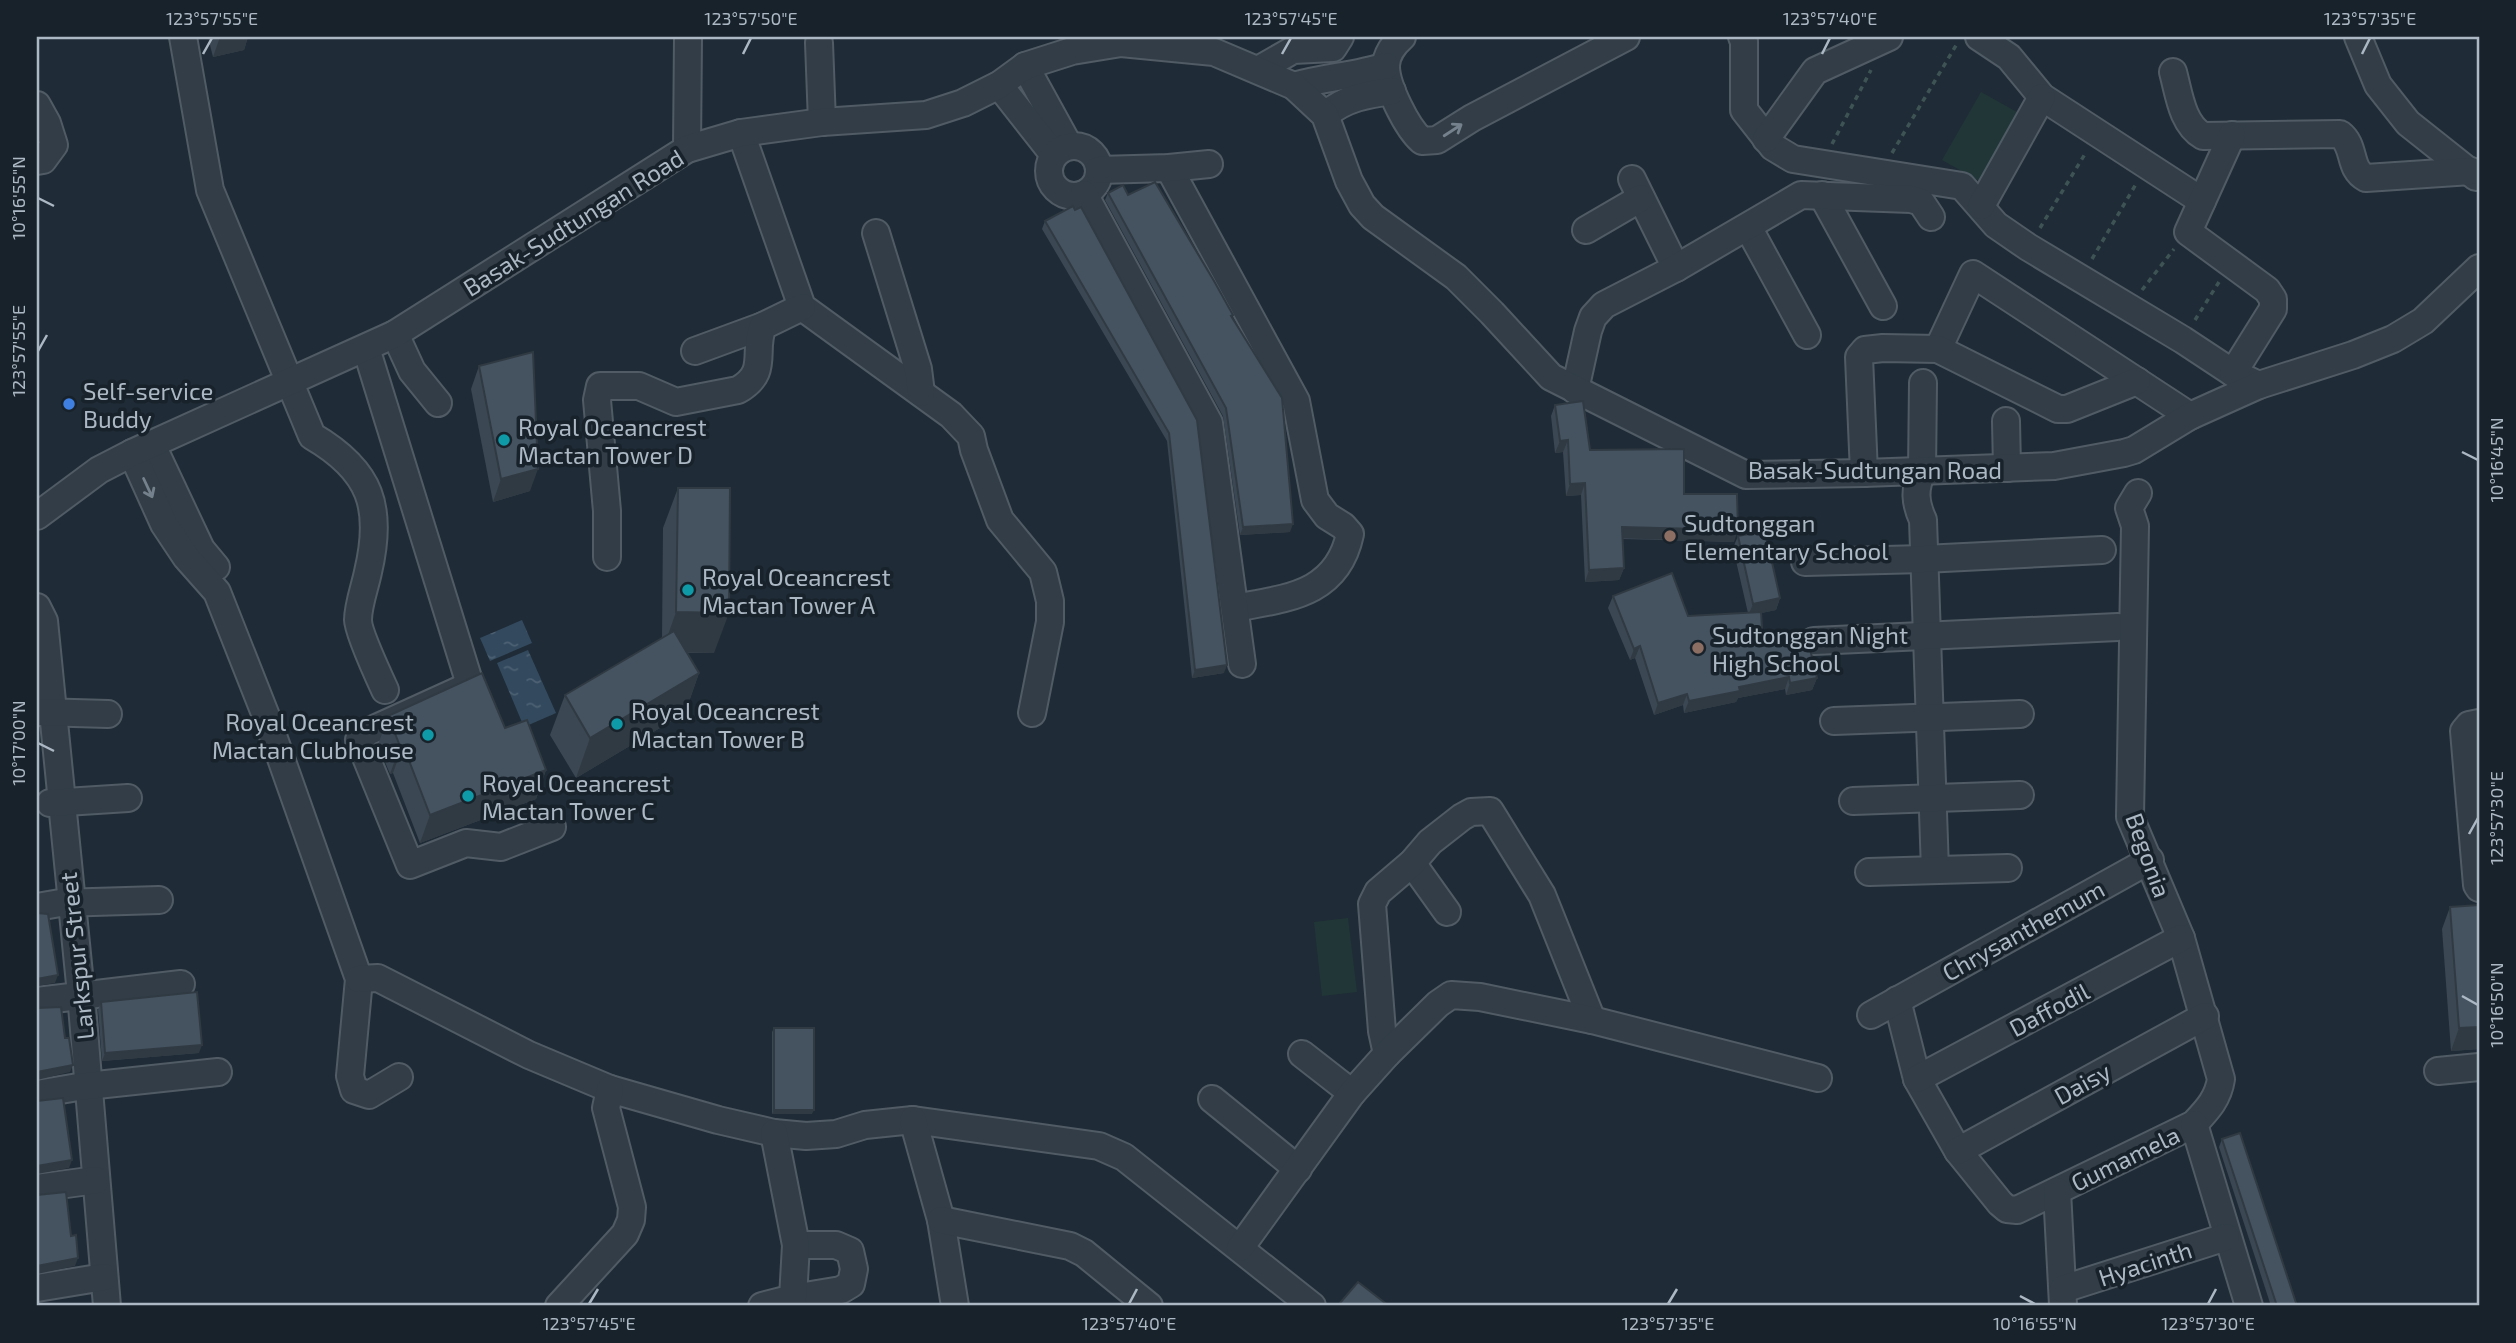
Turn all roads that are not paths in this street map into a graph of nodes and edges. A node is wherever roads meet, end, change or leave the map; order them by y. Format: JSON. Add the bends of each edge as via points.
{"nodes":[{"id":1,"x":183,"y":37,"type":"edge"},
{"id":2,"x":688,"y":37,"type":"edge"},
{"id":3,"x":1340,"y":37,"type":"edge"},
{"id":4,"x":1626,"y":37,"type":"edge"},
{"id":5,"x":1979,"y":37,"type":"edge"},
{"id":6,"x":2358,"y":37,"type":"edge"},
{"id":7,"x":1746,"y":38,"type":"edge"},
{"id":8,"x":1100,"y":41,"type":"edge"},
{"id":9,"x":819,"y":43,"type":"dead end"},
{"id":10,"x":1883,"y":48,"type":"edge"},
{"id":11,"x":1392,"y":63,"type":"edge"},
{"id":12,"x":1025,"y":66,"type":"junction"},
{"id":13,"x":1258,"y":70,"type":"junction"},
{"id":14,"x":2173,"y":72,"type":"dead end"},
{"id":15,"x":999,"y":85,"type":"junction"},
{"id":16,"x":1294,"y":86,"type":"junction"},
{"id":17,"x":2042,"y":97,"type":"junction"},
{"id":18,"x":37,"y":105,"type":"edge"},
{"id":19,"x":1325,"y":114,"type":"junction"},
{"id":20,"x":822,"y":122,"type":"junction"},
{"id":21,"x":741,"y":134,"type":"junction"},
{"id":22,"x":2232,"y":135,"type":"junction"},
{"id":23,"x":1766,"y":139,"type":"junction"},
{"id":24,"x":687,"y":149,"type":"junction"},
{"id":25,"x":1062,"y":150,"type":"junction"},
{"id":26,"x":37,"y":161,"type":"edge"},
{"id":27,"x":1209,"y":164,"type":"dead end"},
{"id":28,"x":1169,"y":168,"type":"junction"},
{"id":29,"x":1099,"y":170,"type":"junction"},
{"id":30,"x":2475,"y":176,"type":"edge"},
{"id":31,"x":1084,"y":194,"type":"junction"},
{"id":32,"x":1822,"y":195,"type":"junction"},
{"id":33,"x":2202,"y":201,"type":"junction"},
{"id":34,"x":1981,"y":206,"type":"junction"},
{"id":35,"x":1931,"y":217,"type":"dead end"},
{"id":36,"x":1748,"y":227,"type":"junction"},
{"id":37,"x":1586,"y":230,"type":"dead end"},
{"id":38,"x":876,"y":233,"type":"dead end"},
{"id":39,"x":1675,"y":268,"type":"junction"},
{"id":40,"x":2474,"y":281,"type":"edge"},
{"id":41,"x":1883,"y":306,"type":"dead end"},
{"id":42,"x":802,"y":307,"type":"junction"},
{"id":43,"x":762,"y":326,"type":"junction"},
{"id":44,"x":395,"y":334,"type":"junction"},
{"id":45,"x":1807,"y":335,"type":"dead end"},
{"id":46,"x":366,"y":348,"type":"junction"},
{"id":47,"x":1938,"y":349,"type":"junction"},
{"id":48,"x":695,"y":351,"type":"dead end"},
{"id":49,"x":2233,"y":373,"type":"junction"},
{"id":50,"x":290,"y":382,"type":"junction"},
{"id":51,"x":2137,"y":382,"type":"junction"},
{"id":52,"x":1923,"y":383,"type":"dead end"},
{"id":53,"x":2259,"y":385,"type":"junction"},
{"id":54,"x":1575,"y":390,"type":"junction"},
{"id":55,"x":920,"y":393,"type":"junction"},
{"id":56,"x":438,"y":403,"type":"dead end"},
{"id":57,"x":2190,"y":416,"type":"junction"},
{"id":58,"x":2006,"y":421,"type":"dead end"},
{"id":59,"x":142,"y":449,"type":"junction"},
{"id":60,"x":2134,"y":450,"type":"junction"},
{"id":61,"x":2007,"y":468,"type":"junction"},
{"id":62,"x":1922,"y":471,"type":"junction"},
{"id":63,"x":1864,"y":473,"type":"junction"},
{"id":64,"x":37,"y":516,"type":"edge"},
{"id":65,"x":2102,"y":550,"type":"dead end"},
{"id":66,"x":607,"y":557,"type":"dead end"},
{"id":67,"x":1924,"y":559,"type":"junction"},
{"id":68,"x":1805,"y":562,"type":"dead end"},
{"id":69,"x":37,"y":607,"type":"edge"},
{"id":70,"x":1234,"y":608,"type":"junction"},
{"id":71,"x":2119,"y":627,"type":"dead end"},
{"id":72,"x":1927,"y":638,"type":"junction"},
{"id":73,"x":1814,"y":642,"type":"dead end"},
{"id":74,"x":1242,"y":664,"type":"dead end"},
{"id":75,"x":37,"y":684,"type":"edge"},
{"id":76,"x":385,"y":691,"type":"dead end"},
{"id":77,"x":46,"y":713,"type":"junction"},
{"id":78,"x":1032,"y":713,"type":"dead end"},
{"id":79,"x":108,"y":714,"type":"dead end"},
{"id":80,"x":2020,"y":714,"type":"dead end"},
{"id":81,"x":1929,"y":717,"type":"junction"},
{"id":82,"x":1834,"y":721,"type":"dead end"},
{"id":83,"x":2479,"y":723,"type":"edge"},
{"id":84,"x":2020,"y":795,"type":"dead end"},
{"id":85,"x":128,"y":798,"type":"dead end"},
{"id":86,"x":1932,"y":798,"type":"junction"},
{"id":87,"x":1853,"y":801,"type":"dead end"},
{"id":88,"x":55,"y":803,"type":"junction"},
{"id":89,"x":552,"y":827,"type":"dead end"},
{"id":90,"x":2150,"y":860,"type":"junction"},
{"id":91,"x":1412,"y":863,"type":"junction"},
{"id":92,"x":2008,"y":868,"type":"dead end"},
{"id":93,"x":1935,"y":870,"type":"junction"},
{"id":94,"x":1869,"y":872,"type":"dead end"},
{"id":95,"x":2479,"y":888,"type":"edge"},
{"id":96,"x":159,"y":900,"type":"dead end"},
{"id":97,"x":56,"y":904,"type":"edge"},
{"id":98,"x":1447,"y":912,"type":"dead end"},
{"id":99,"x":2182,"y":938,"type":"junction"},
{"id":100,"x":369,"y":979,"type":"junction"},
{"id":101,"x":181,"y":984,"type":"dead end"},
{"id":102,"x":74,"y":995,"type":"junction"},
{"id":103,"x":37,"y":1000,"type":"edge"},
{"id":104,"x":1897,"y":1000,"type":"junction"},
{"id":105,"x":1871,"y":1015,"type":"dead end"},
{"id":106,"x":2205,"y":1016,"type":"junction"},
{"id":107,"x":1592,"y":1020,"type":"junction"},
{"id":108,"x":1302,"y":1054,"type":"dead end"},
{"id":109,"x":1387,"y":1054,"type":"junction"},
{"id":110,"x":2479,"y":1067,"type":"edge"},
{"id":111,"x":2438,"y":1071,"type":"dead end"},
{"id":112,"x":218,"y":1072,"type":"dead end"},
{"id":113,"x":399,"y":1077,"type":"dead end"},
{"id":114,"x":1818,"y":1078,"type":"dead end"},
{"id":115,"x":1917,"y":1079,"type":"junction"},
{"id":116,"x":83,"y":1087,"type":"junction"},
{"id":117,"x":610,"y":1089,"type":"junction"},
{"id":118,"x":1352,"y":1093,"type":"junction"},
{"id":119,"x":37,"y":1094,"type":"edge"},
{"id":120,"x":1212,"y":1099,"type":"dead end"},
{"id":121,"x":913,"y":1120,"type":"junction"},
{"id":122,"x":2194,"y":1124,"type":"junction"},
{"id":123,"x":774,"y":1133,"type":"junction"},
{"id":124,"x":1958,"y":1151,"type":"junction"},
{"id":125,"x":1298,"y":1169,"type":"junction"},
{"id":126,"x":91,"y":1181,"type":"junction"},
{"id":127,"x":37,"y":1188,"type":"edge"},
{"id":128,"x":2057,"y":1191,"type":"junction"},
{"id":129,"x":941,"y":1220,"type":"junction"},
{"id":130,"x":2227,"y":1237,"type":"junction"},
{"id":131,"x":796,"y":1245,"type":"junction"},
{"id":132,"x":1240,"y":1248,"type":"junction"},
{"id":133,"x":99,"y":1278,"type":"junction"},
{"id":134,"x":37,"y":1288,"type":"edge"},
{"id":135,"x":793,"y":1298,"type":"junction"},
{"id":136,"x":2063,"y":1298,"type":"edge"},
{"id":137,"x":98,"y":1306,"type":"edge"},
{"id":138,"x":107,"y":1306,"type":"edge"},
{"id":139,"x":559,"y":1306,"type":"edge"},
{"id":140,"x":761,"y":1306,"type":"edge"},
{"id":141,"x":955,"y":1306,"type":"edge"},
{"id":142,"x":1150,"y":1306,"type":"edge"},
{"id":143,"x":1312,"y":1306,"type":"edge"},
{"id":144,"x":2249,"y":1306,"type":"edge"}],
"edges":[{"from":1,"to":50,"type":"street","via":[[211,190]]},
{"from":2,"to":24,"type":"street"},
{"from":3,"to":13,"type":"street","via":[[1334,48],[1293,50]]},
{"from":11,"to":4,"type":"street","one_way":true,"via":[[1412,132],[1422,141],[1437,140]]},
{"from":5,"to":17,"type":"street","via":[[2009,57]]},
{"from":6,"to":30,"type":"street","via":[[2378,85],[2408,123]]},
{"from":7,"to":23,"type":"street","via":[[1744,110]]},
{"from":8,"to":12,"type":"street","name":"Basak-Sudtungan Road"},
{"from":8,"to":13,"type":"street","name":"Basak-Sudtungan Road","via":[[1214,52]]},
{"from":9,"to":20,"type":"street"},
{"from":10,"to":23,"type":"street","via":[[1815,71]]},
{"from":11,"to":16,"type":"street","via":[[1360,75]]},
{"from":11,"to":19,"type":"street","via":[[1370,94],[1338,103]]},
{"from":12,"to":15,"type":"street","name":"Basak-Sudtungan Road"},
{"from":12,"to":25,"type":"street"},
{"from":13,"to":16,"type":"street","name":"Basak-Sudtungan Road"},
{"from":14,"to":22,"type":"street","via":[[2193,130],[2203,136]]},
{"from":15,"to":20,"type":"street","name":"Basak-Sudtungan Road","via":[[926,116]]},
{"from":15,"to":25,"type":"street"},
{"from":16,"to":19,"type":"street","name":"Basak-Sudtungan Road"},
{"from":17,"to":33,"type":"street"},
{"from":17,"to":34,"type":"street"},
{"from":18,"to":26,"type":"street","via":[[54,145]]},
{"from":19,"to":54,"type":"street","name":"Basak-Sudtungan Road","via":[[1362,205],[1456,277],[1551,377]]},
{"from":20,"to":21,"type":"street","name":"Basak-Sudtungan Road"},
{"from":21,"to":24,"type":"street","name":"Basak-Sudtungan Road"},
{"from":21,"to":42,"type":"street"},
{"from":22,"to":30,"type":"street","via":[[2340,134],[2348,140],[2355,168],[2366,178]]},
{"from":22,"to":33,"type":"street"},
{"from":23,"to":34,"type":"street","via":[[1793,159],[1962,186]]},
{"from":24,"to":44,"type":"street","name":"Basak-Sudtungan Road"},
{"from":25,"to":29,"type":"street","via":[[1086,149]]},
{"from":25,"to":31,"type":"street","via":[[1049,170],[1054,186],[1068,195]]},
{"from":27,"to":28,"type":"street"},
{"from":28,"to":29,"type":"street"},
{"from":28,"to":70,"type":"street","via":[[1296,401],[1315,500],[1350,534],[1347,550],[1333,572],[1314,588]]},
{"from":29,"to":31,"type":"street","via":[[1096,184]]},
{"from":31,"to":70,"type":"street","via":[[1209,423]]},
{"from":32,"to":35,"type":"street","via":[[1911,199],[1921,202]]},
{"from":32,"to":36,"type":"street","via":[[1801,195]]},
{"from":32,"to":41,"type":"street"},
{"from":33,"to":49,"type":"street","via":[[2188,232],[2273,299],[2273,309]]},
{"from":34,"to":49,"type":"street","via":[[1996,226]]},
{"from":36,"to":39,"type":"street"},
{"from":36,"to":45,"type":"street"},
{"from":37,"to":39,"type":"street","via":[[1637,188]]},
{"from":38,"to":55,"type":"street","via":[[918,369]]},
{"from":39,"to":54,"type":"street","via":[[1604,305],[1593,317]]},
{"from":40,"to":53,"type":"street","name":"Basak-Sudtungan Road","via":[[2393,339]]},
{"from":42,"to":43,"type":"street"},
{"from":42,"to":55,"type":"street"},
{"from":43,"to":48,"type":"street"},
{"from":43,"to":66,"type":"street","via":[[759,365],[738,390],[676,402],[639,386],[600,386],[597,400]]},
{"from":44,"to":46,"type":"street","name":"Basak-Sudtungan Road"},
{"from":44,"to":56,"type":"street","via":[[412,371]]},
{"from":46,"to":50,"type":"street","name":"Basak-Sudtungan Road"},
{"from":46,"to":89,"type":"street","via":[[469,681],[462,690],[363,734],[359,740],[410,865],[466,843],[501,847]]},
{"from":47,"to":51,"type":"street","via":[[2059,409]]},
{"from":47,"to":51,"type":"street","via":[[1973,274]]},
{"from":47,"to":63,"type":"street","via":[[1861,352]]},
{"from":49,"to":53,"type":"street"},
{"from":50,"to":59,"type":"street","name":"Basak-Sudtungan Road"},
{"from":50,"to":76,"type":"street","via":[[313,436],[354,469],[374,509],[374,545],[358,621]]},
{"from":51,"to":57,"type":"street"},
{"from":52,"to":62,"type":"street"},
{"from":53,"to":57,"type":"street","name":"Basak-Sudtungan Road"},
{"from":54,"to":63,"type":"street","name":"Basak-Sudtungan Road","via":[[1746,475]]},
{"from":55,"to":78,"type":"street","via":[[971,436],[1000,520],[1043,572],[1049,622]]},
{"from":57,"to":60,"type":"street","name":"Basak-Sudtungan Road"},
{"from":58,"to":61,"type":"street"},
{"from":59,"to":64,"type":"street","name":"Basak-Sudtungan Road","via":[[100,470]]},
{"from":59,"to":100,"type":"street","via":[[164,524],[227,581]]},
{"from":60,"to":61,"type":"street","name":"Basak-Sudtungan Road","via":[[2054,466]]},
{"from":60,"to":90,"type":"street","name":"Begonia","via":[[2130,817]]},
{"from":61,"to":62,"type":"street","name":"Basak-Sudtungan Road"},
{"from":62,"to":63,"type":"street","name":"Basak-Sudtungan Road"},
{"from":62,"to":67,"type":"street","via":[[1928,484]]},
{"from":65,"to":67,"type":"street"},
{"from":67,"to":68,"type":"street"},
{"from":67,"to":72,"type":"street"},
{"from":69,"to":77,"type":"street","name":"Larkspur Street","via":[[44,621]]},
{"from":70,"to":74,"type":"street"},
{"from":71,"to":72,"type":"street"},
{"from":72,"to":73,"type":"street"},
{"from":72,"to":81,"type":"street"},
{"from":75,"to":77,"type":"street","name":"Larkspur Street"},
{"from":77,"to":79,"type":"street"},
{"from":77,"to":88,"type":"street","name":"Larkspur Street"},
{"from":80,"to":81,"type":"street"},
{"from":81,"to":82,"type":"street"},
{"from":81,"to":86,"type":"street"},
{"from":83,"to":95,"type":"street","via":[[2464,731]]},
{"from":84,"to":86,"type":"street"},
{"from":85,"to":88,"type":"street"},
{"from":86,"to":87,"type":"street"},
{"from":86,"to":93,"type":"street"},
{"from":88,"to":97,"type":"street","name":"Larkspur Street"},
{"from":90,"to":99,"type":"street","name":"Begonia"},
{"from":90,"to":104,"type":"street","name":"Chrysanthemum"},
{"from":91,"to":98,"type":"street"},
{"from":91,"to":107,"type":"street","via":[[1462,817],[1490,811],[1542,895]]},
{"from":91,"to":109,"type":"street","via":[[1378,892],[1372,904]]},
{"from":92,"to":93,"type":"street"},
{"from":93,"to":94,"type":"street"},
{"from":96,"to":97,"type":"street"},
{"from":97,"to":102,"type":"street","name":"Larkspur Street"},
{"from":99,"to":106,"type":"street","name":"Begonia"},
{"from":99,"to":115,"type":"street","name":"Daffodil"},
{"from":100,"to":113,"type":"street","via":[[349,1076],[354,1090],[369,1095]]},
{"from":100,"to":117,"type":"street"},
{"from":101,"to":102,"type":"street"},
{"from":102,"to":103,"type":"street"},
{"from":102,"to":116,"type":"street","name":"Larkspur Street"},
{"from":104,"to":105,"type":"street","name":"Chrysanthemum"},
{"from":104,"to":115,"type":"street"},
{"from":106,"to":122,"type":"street","name":"Begonia","via":[[2221,1079],[2219,1092]]},
{"from":106,"to":124,"type":"street","name":"Daisy"},
{"from":107,"to":109,"type":"street","via":[[1451,995]]},
{"from":107,"to":114,"type":"street"},
{"from":108,"to":118,"type":"street"},
{"from":109,"to":118,"type":"street"},
{"from":110,"to":111,"type":"street"},
{"from":112,"to":116,"type":"street"},
{"from":115,"to":124,"type":"street"},
{"from":116,"to":119,"type":"street"},
{"from":116,"to":126,"type":"street","name":"Larkspur Street"},
{"from":117,"to":123,"type":"street"},
{"from":117,"to":139,"type":"street","via":[[606,1108],[632,1207],[631,1220],[625,1234]]},
{"from":118,"to":125,"type":"street"},
{"from":120,"to":125,"type":"street"},
{"from":121,"to":123,"type":"street","via":[[865,1125],[836,1134]]},
{"from":121,"to":129,"type":"street"},
{"from":121,"to":132,"type":"street","via":[[1099,1146],[1124,1157]]},
{"from":122,"to":128,"type":"street","name":"Gumamela"},
{"from":122,"to":130,"type":"street"},
{"from":123,"to":131,"type":"street"},
{"from":124,"to":128,"type":"street","via":[[2007,1209],[2017,1210]]},
{"from":125,"to":132,"type":"street"},
{"from":126,"to":127,"type":"street"},
{"from":126,"to":133,"type":"street","name":"Larkspur Street"},
{"from":128,"to":136,"type":"street"},
{"from":129,"to":141,"type":"street"},
{"from":129,"to":142,"type":"street","via":[[1070,1246]]},
{"from":130,"to":136,"type":"street","name":"Hyacinth"},
{"from":130,"to":144,"type":"street"},
{"from":131,"to":135,"type":"street"},
{"from":131,"to":135,"type":"street","via":[[836,1244],[850,1251],[854,1269],[851,1284],[841,1290]]},
{"from":132,"to":143,"type":"street"},
{"from":133,"to":134,"type":"street"},
{"from":133,"to":137,"type":"street","name":"Larkspur Street"},
{"from":133,"to":138,"type":"street","name":"Larkspur Street"},
{"from":135,"to":140,"type":"street"}]}
